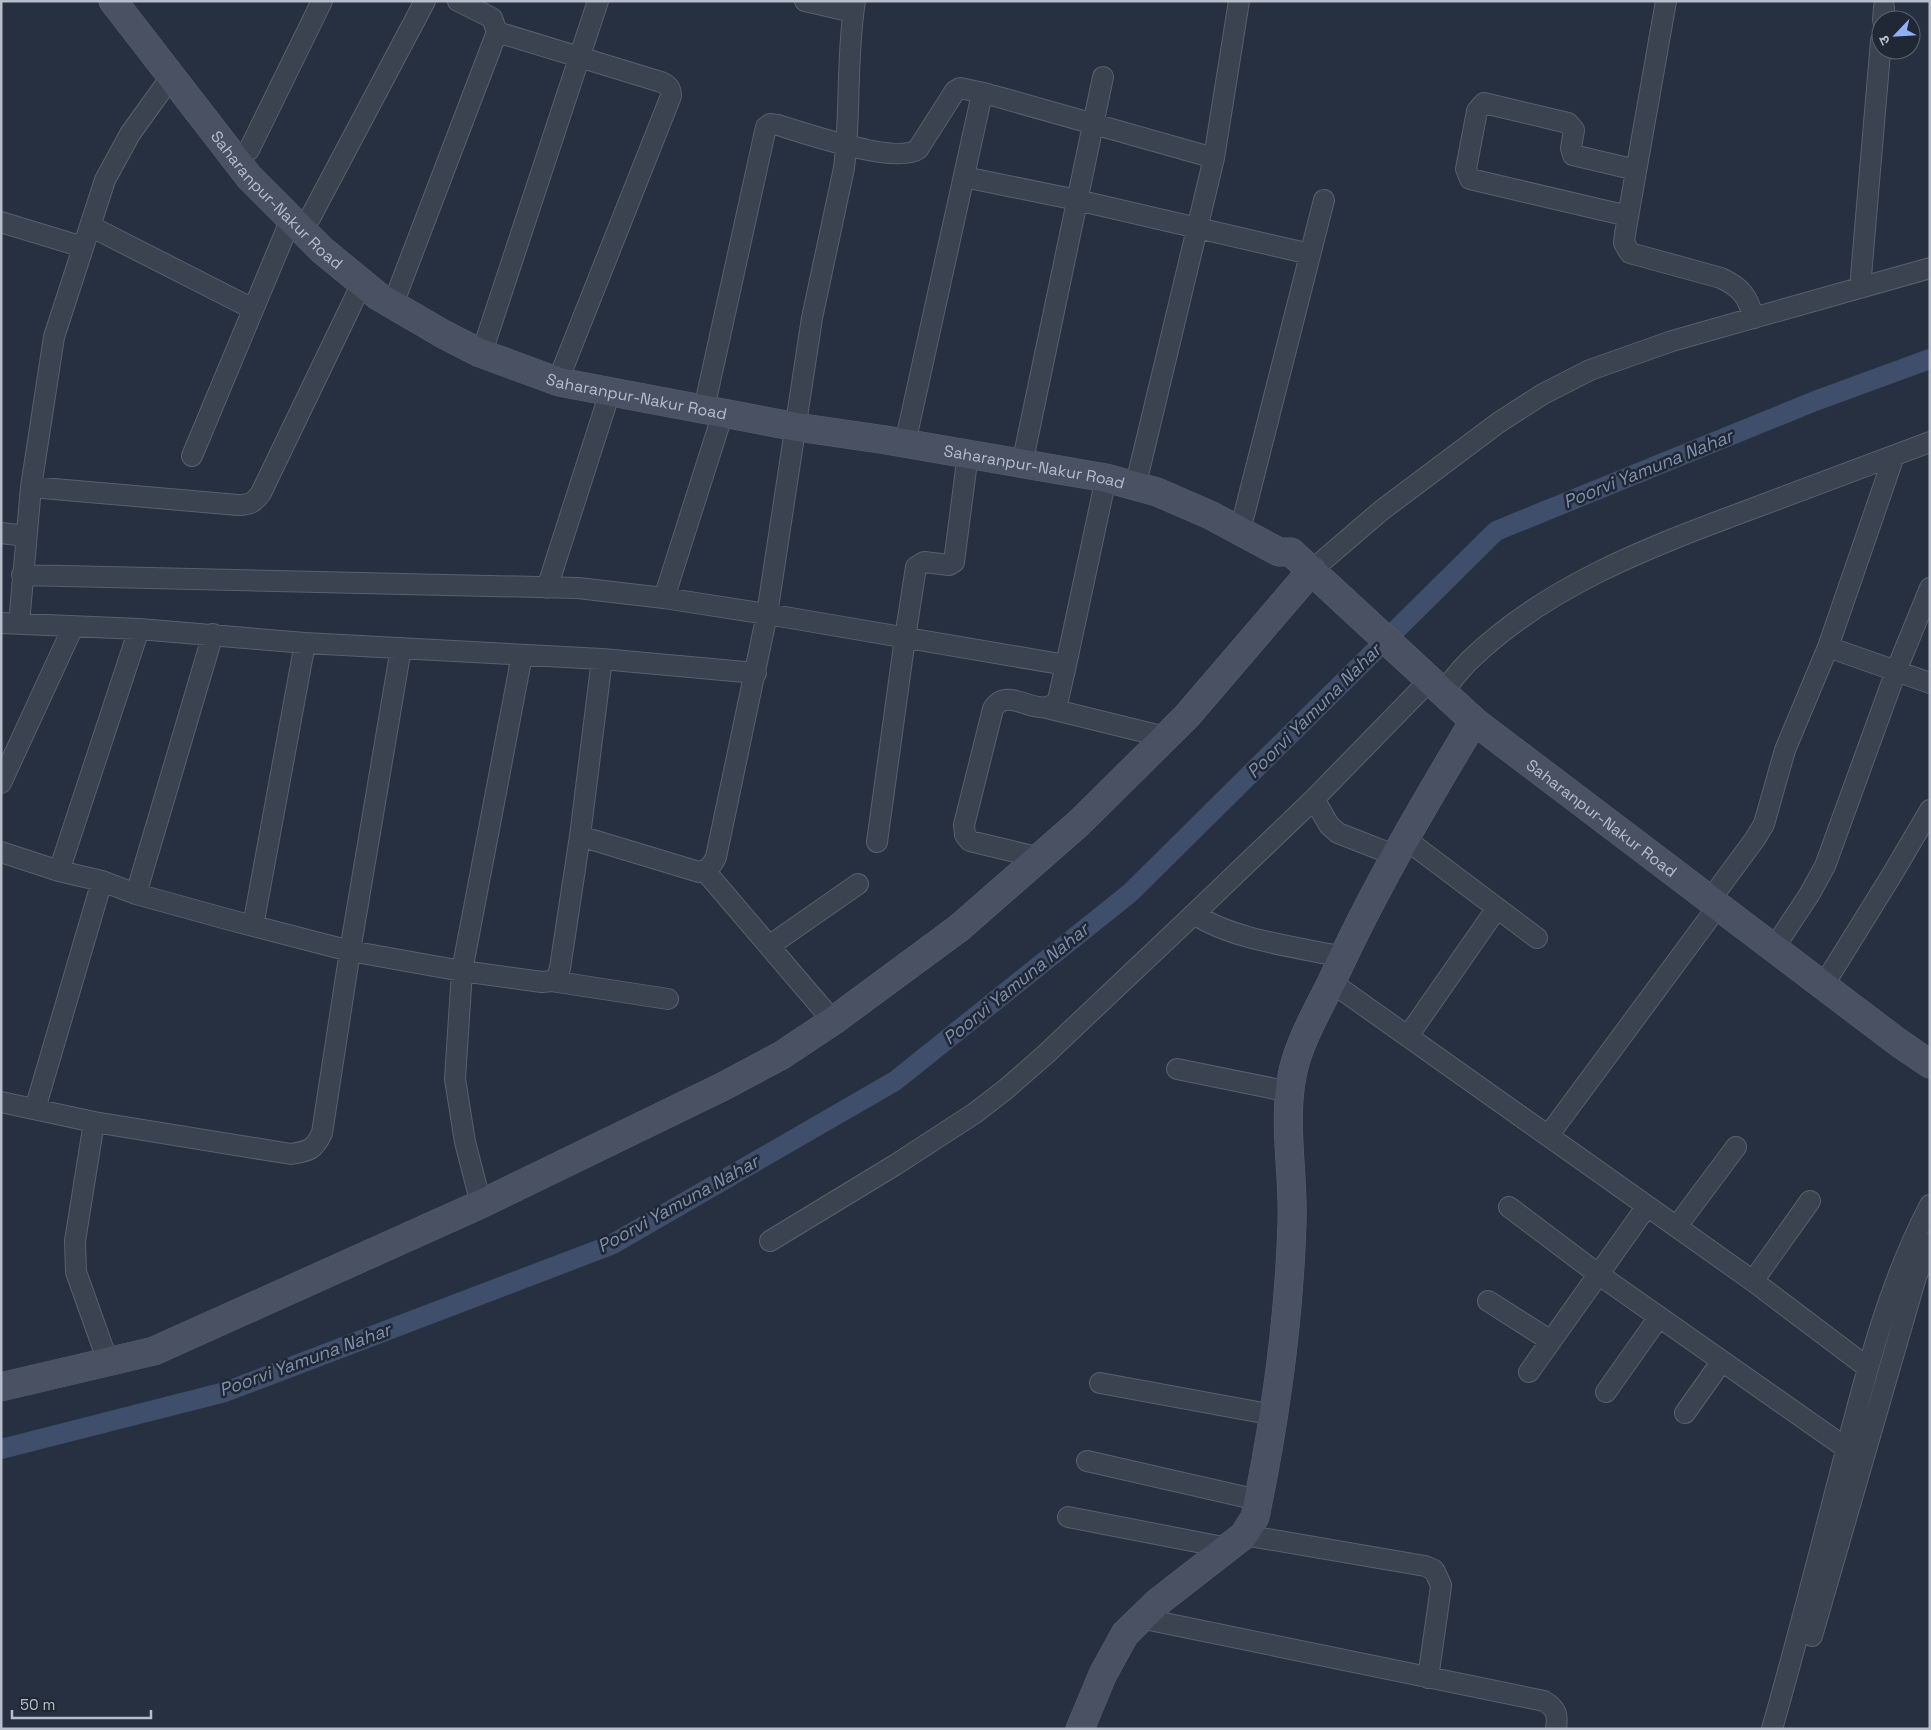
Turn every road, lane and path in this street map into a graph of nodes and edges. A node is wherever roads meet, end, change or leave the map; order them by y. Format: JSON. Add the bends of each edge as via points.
{"nodes":[{"id":1,"x":113,"y":1,"type":"edge"},
{"id":2,"x":130,"y":1,"type":"edge"},
{"id":3,"x":322,"y":1,"type":"edge"},
{"id":4,"x":424,"y":1,"type":"edge"},
{"id":5,"x":458,"y":1,"type":"edge"},
{"id":6,"x":598,"y":1,"type":"edge"},
{"id":7,"x":806,"y":1,"type":"edge"},
{"id":8,"x":1239,"y":1,"type":"edge"},
{"id":9,"x":1666,"y":1,"type":"edge"},
{"id":10,"x":854,"y":7,"type":"edge"},
{"id":11,"x":497,"y":32,"type":"junction"},
{"id":12,"x":580,"y":57,"type":"junction"},
{"id":13,"x":1879,"y":60,"type":"edge"},
{"id":14,"x":171,"y":77,"type":"junction"},
{"id":15,"x":1103,"y":77,"type":"dead end"},
{"id":16,"x":988,"y":94,"type":"junction"},
{"id":17,"x":1093,"y":124,"type":"junction"},
{"id":18,"x":847,"y":146,"type":"junction"},
{"id":19,"x":249,"y":150,"type":"junction"},
{"id":20,"x":1214,"y":158,"type":"junction"},
{"id":21,"x":1636,"y":170,"type":"junction"},
{"id":22,"x":964,"y":177,"type":"junction"},
{"id":23,"x":1077,"y":200,"type":"junction"},
{"id":24,"x":1324,"y":200,"type":"dead end"},
{"id":25,"x":1628,"y":216,"type":"junction"},
{"id":26,"x":300,"y":218,"type":"junction"},
{"id":27,"x":1,"y":222,"type":"edge"},
{"id":28,"x":90,"y":226,"type":"junction"},
{"id":29,"x":1198,"y":228,"type":"junction"},
{"id":30,"x":83,"y":247,"type":"junction"},
{"id":31,"x":1310,"y":254,"type":"junction"},
{"id":32,"x":1930,"y":268,"type":"edge"},
{"id":33,"x":362,"y":283,"type":"junction"},
{"id":34,"x":1860,"y":288,"type":"junction"},
{"id":35,"x":398,"y":291,"type":"junction"},
{"id":36,"x":253,"y":309,"type":"junction"},
{"id":37,"x":1754,"y":318,"type":"junction"},
{"id":38,"x":486,"y":340,"type":"junction"},
{"id":39,"x":562,"y":368,"type":"junction"},
{"id":40,"x":610,"y":392,"type":"junction"},
{"id":41,"x":715,"y":404,"type":"junction"},
{"id":42,"x":798,"y":419,"type":"junction"},
{"id":43,"x":908,"y":430,"type":"junction"},
{"id":44,"x":1930,"y":442,"type":"edge"},
{"id":45,"x":1025,"y":450,"type":"junction"},
{"id":46,"x":968,"y":454,"type":"junction"},
{"id":47,"x":192,"y":456,"type":"dead end"},
{"id":48,"x":1894,"y":456,"type":"junction"},
{"id":49,"x":1139,"y":471,"type":"junction"},
{"id":50,"x":1106,"y":478,"type":"junction"},
{"id":51,"x":30,"y":487,"type":"junction"},
{"id":52,"x":1244,"y":515,"type":"junction"},
{"id":53,"x":1,"y":533,"type":"edge"},
{"id":54,"x":26,"y":536,"type":"junction"},
{"id":55,"x":1291,"y":552,"type":"junction"},
{"id":56,"x":22,"y":576,"type":"junction"},
{"id":57,"x":1319,"y":577,"type":"junction"},
{"id":58,"x":547,"y":588,"type":"junction"},
{"id":59,"x":1930,"y":588,"type":"edge"},
{"id":60,"x":664,"y":598,"type":"junction"},
{"id":61,"x":767,"y":614,"type":"junction"},
{"id":62,"x":10,"y":624,"type":"edge"},
{"id":63,"x":73,"y":627,"type":"junction"},
{"id":64,"x":139,"y":629,"type":"junction"},
{"id":65,"x":213,"y":634,"type":"junction"},
{"id":66,"x":905,"y":638,"type":"junction"},
{"id":67,"x":305,"y":643,"type":"junction"},
{"id":68,"x":1828,"y":647,"type":"junction"},
{"id":69,"x":402,"y":648,"type":"junction"},
{"id":70,"x":522,"y":655,"type":"junction"},
{"id":71,"x":602,"y":659,"type":"junction"},
{"id":72,"x":1066,"y":666,"type":"junction"},
{"id":73,"x":1896,"y":671,"type":"junction"},
{"id":74,"x":756,"y":673,"type":"junction"},
{"id":75,"x":1431,"y":682,"type":"junction"},
{"id":76,"x":1930,"y":682,"type":"edge"},
{"id":77,"x":1047,"y":708,"type":"junction"},
{"id":78,"x":1474,"y":721,"type":"junction"},
{"id":79,"x":1165,"y":737,"type":"junction"},
{"id":80,"x":1,"y":783,"type":"edge"},
{"id":81,"x":1314,"y":799,"type":"junction"},
{"id":82,"x":1930,"y":810,"type":"edge"},
{"id":83,"x":580,"y":836,"type":"junction"},
{"id":84,"x":877,"y":842,"type":"dead end"},
{"id":85,"x":1399,"y":847,"type":"junction"},
{"id":86,"x":1,"y":852,"type":"edge"},
{"id":87,"x":1040,"y":858,"type":"junction"},
{"id":88,"x":59,"y":871,"type":"junction"},
{"id":89,"x":706,"y":871,"type":"junction"},
{"id":90,"x":102,"y":881,"type":"junction"},
{"id":91,"x":858,"y":884,"type":"dead end"},
{"id":92,"x":136,"y":894,"type":"junction"},
{"id":93,"x":1714,"y":903,"type":"junction"},
{"id":94,"x":1497,"y":908,"type":"junction"},
{"id":95,"x":1194,"y":914,"type":"junction"},
{"id":96,"x":253,"y":926,"type":"junction"},
{"id":97,"x":1537,"y":938,"type":"dead end"},
{"id":98,"x":769,"y":946,"type":"junction"},
{"id":99,"x":1774,"y":948,"type":"junction"},
{"id":100,"x":350,"y":951,"type":"junction"},
{"id":101,"x":1343,"y":957,"type":"junction"},
{"id":102,"x":462,"y":971,"type":"junction"},
{"id":103,"x":551,"y":981,"type":"junction"},
{"id":104,"x":1332,"y":982,"type":"junction"},
{"id":105,"x":1824,"y":986,"type":"junction"},
{"id":106,"x":668,"y":999,"type":"dead end"},
{"id":107,"x":833,"y":1021,"type":"junction"},
{"id":108,"x":1408,"y":1036,"type":"junction"},
{"id":109,"x":1930,"y":1064,"type":"edge"},
{"id":110,"x":1177,"y":1069,"type":"dead end"},
{"id":111,"x":1290,"y":1092,"type":"junction"},
{"id":112,"x":1,"y":1102,"type":"edge"},
{"id":113,"x":35,"y":1109,"type":"junction"},
{"id":114,"x":94,"y":1122,"type":"junction"},
{"id":115,"x":1548,"y":1136,"type":"junction"},
{"id":116,"x":1736,"y":1147,"type":"dead end"},
{"id":117,"x":1810,"y":1201,"type":"dead end"},
{"id":118,"x":481,"y":1204,"type":"junction"},
{"id":119,"x":1930,"y":1205,"type":"edge"},
{"id":120,"x":1647,"y":1206,"type":"junction"},
{"id":121,"x":1510,"y":1207,"type":"dead end"},
{"id":122,"x":1677,"y":1226,"type":"junction"},
{"id":123,"x":770,"y":1241,"type":"dead end"},
{"id":124,"x":1930,"y":1243,"type":"edge"},
{"id":125,"x":1598,"y":1274,"type":"junction"},
{"id":126,"x":1753,"y":1282,"type":"junction"},
{"id":127,"x":1488,"y":1301,"type":"dead end"},
{"id":128,"x":1659,"y":1317,"type":"junction"},
{"id":129,"x":1551,"y":1340,"type":"junction"},
{"id":130,"x":1722,"y":1361,"type":"junction"},
{"id":131,"x":108,"y":1362,"type":"junction"},
{"id":132,"x":1867,"y":1367,"type":"junction"},
{"id":133,"x":1529,"y":1372,"type":"dead end"},
{"id":134,"x":1100,"y":1383,"type":"dead end"},
{"id":135,"x":1,"y":1387,"type":"edge"},
{"id":136,"x":1606,"y":1392,"type":"dead end"},
{"id":137,"x":1685,"y":1413,"type":"dead end"},
{"id":138,"x":1274,"y":1415,"type":"junction"},
{"id":139,"x":1846,"y":1448,"type":"junction"},
{"id":140,"x":1087,"y":1461,"type":"dead end"},
{"id":141,"x":1258,"y":1500,"type":"junction"},
{"id":142,"x":1068,"y":1517,"type":"dead end"},
{"id":143,"x":1236,"y":1542,"type":"junction"},
{"id":144,"x":1140,"y":1618,"type":"junction"},
{"id":145,"x":1428,"y":1678,"type":"junction"},
{"id":146,"x":1080,"y":1729,"type":"edge"},
{"id":147,"x":1556,"y":1729,"type":"edge"},
{"id":148,"x":1772,"y":1729,"type":"edge"},
{"id":149,"x":1786,"y":1729,"type":"edge"}],
"edges":[{"from":1,"to":14,"type":"main road","name":"Saharanpur-Nakur Road"},
{"from":2,"to":19,"type":"main road","name":"Saharanpur-Nakur Road"},
{"from":3,"to":19,"type":"street"},
{"from":4,"to":26,"type":"street"},
{"from":5,"to":11,"type":"street","via":[[492,18]]},
{"from":6,"to":12,"type":"street"},
{"from":7,"to":10,"type":"street"},
{"from":8,"to":20,"type":"street"},
{"from":9,"to":21,"type":"street"},
{"from":10,"to":18,"type":"street"},
{"from":11,"to":12,"type":"street"},
{"from":11,"to":35,"type":"street"},
{"from":12,"to":38,"type":"street"},
{"from":12,"to":39,"type":"street","via":[[668,85],[671,96]]},
{"from":13,"to":34,"type":"street"},
{"from":14,"to":26,"type":"main road","name":"Saharanpur-Nakur Road","via":[[249,177]]},
{"from":14,"to":28,"type":"street","via":[[116,156]]},
{"from":15,"to":17,"type":"street"},
{"from":16,"to":17,"type":"street"},
{"from":16,"to":18,"type":"street","via":[[960,88],[955,91],[914,152]]},
{"from":16,"to":22,"type":"street","via":[[980,103]]},
{"from":17,"to":20,"type":"street"},
{"from":17,"to":23,"type":"street"},
{"from":18,"to":41,"type":"street","via":[[778,125],[766,126]]},
{"from":18,"to":42,"type":"street","via":[[817,293]]},
{"from":19,"to":26,"type":"main road","name":"Saharanpur-Nakur Road"},
{"from":20,"to":29,"type":"street"},
{"from":21,"to":25,"type":"street"},
{"from":21,"to":25,"type":"street","via":[[1573,155],[1574,130],[1568,123],[1484,103],[1477,111],[1466,169],[1470,179]]},
{"from":22,"to":23,"type":"street"},
{"from":22,"to":43,"type":"street"},
{"from":23,"to":29,"type":"street"},
{"from":23,"to":45,"type":"street"},
{"from":24,"to":31,"type":"street"},
{"from":25,"to":37,"type":"street","via":[[1624,243],[1630,253],[1732,283],[1749,302]]},
{"from":26,"to":33,"type":"main road","name":"Saharanpur-Nakur Road","via":[[322,250]]},
{"from":26,"to":35,"type":"main road","name":"Saharanpur-Nakur Road"},
{"from":26,"to":36,"type":"street"},
{"from":27,"to":30,"type":"street"},
{"from":28,"to":30,"type":"street"},
{"from":28,"to":36,"type":"street"},
{"from":29,"to":31,"type":"street"},
{"from":29,"to":49,"type":"street"},
{"from":30,"to":51,"type":"street","via":[[54,337]]},
{"from":31,"to":52,"type":"street"},
{"from":32,"to":34,"type":"street"},
{"from":33,"to":40,"type":"main road","name":"Saharanpur-Nakur Road","via":[[442,334],[480,353],[559,382]]},
{"from":33,"to":51,"type":"street","via":[[261,494],[250,504]]},
{"from":34,"to":37,"type":"street"},
{"from":35,"to":38,"type":"main road","name":"Saharanpur-Nakur Road"},
{"from":36,"to":47,"type":"street"},
{"from":37,"to":57,"type":"street","via":[[1672,341],[1590,370],[1543,394],[1498,423],[1382,510]]},
{"from":38,"to":39,"type":"main road","name":"Saharanpur-Nakur Road"},
{"from":39,"to":41,"type":"main road","name":"Saharanpur-Nakur Road"},
{"from":40,"to":41,"type":"main road","name":"Saharanpur-Nakur Road"},
{"from":40,"to":58,"type":"street"},
{"from":41,"to":42,"type":"main road","name":"Saharanpur-Nakur Road"},
{"from":41,"to":60,"type":"street"},
{"from":42,"to":43,"type":"main road","name":"Saharanpur-Nakur Road"},
{"from":42,"to":46,"type":"main road","name":"Saharanpur-Nakur Road"},
{"from":42,"to":61,"type":"street"},
{"from":43,"to":45,"type":"main road","name":"Saharanpur-Nakur Road"},
{"from":44,"to":48,"type":"street"},
{"from":45,"to":49,"type":"main road","name":"Saharanpur-Nakur Road"},
{"from":46,"to":50,"type":"main road","name":"Saharanpur-Nakur Road"},
{"from":46,"to":66,"type":"street","via":[[954,562],[950,566],[924,562],[916,567]]},
{"from":48,"to":68,"type":"street"},
{"from":48,"to":75,"type":"street","via":[[1607,566],[1525,615],[1468,662]]},
{"from":49,"to":52,"type":"main road","name":"Saharanpur-Nakur Road","via":[[1176,483]]},
{"from":50,"to":55,"type":"main road","name":"Saharanpur-Nakur Road","via":[[1157,492],[1210,515],[1279,552]]},
{"from":50,"to":72,"type":"street"},
{"from":51,"to":54,"type":"street"},
{"from":52,"to":55,"type":"main road","name":"Saharanpur-Nakur Road","via":[[1286,541]]},
{"from":53,"to":54,"type":"street"},
{"from":54,"to":56,"type":"street"},
{"from":55,"to":57,"type":"main road","name":"Saharanpur-Nakur Road"},
{"from":56,"to":58,"type":"street"},
{"from":56,"to":62,"type":"street"},
{"from":57,"to":75,"type":"main road","name":"Saharanpur-Nakur Road"},
{"from":57,"to":79,"type":"main road"},
{"from":58,"to":60,"type":"street","via":[[578,588]]},
{"from":59,"to":73,"type":"street"},
{"from":60,"to":61,"type":"street"},
{"from":61,"to":66,"type":"street"},
{"from":61,"to":74,"type":"street"},
{"from":62,"to":63,"type":"street"},
{"from":63,"to":64,"type":"street"},
{"from":63,"to":80,"type":"street"},
{"from":64,"to":65,"type":"street"},
{"from":64,"to":88,"type":"street"},
{"from":65,"to":67,"type":"street"},
{"from":65,"to":92,"type":"street"},
{"from":66,"to":72,"type":"street"},
{"from":66,"to":84,"type":"street"},
{"from":67,"to":69,"type":"street"},
{"from":67,"to":96,"type":"street"},
{"from":68,"to":73,"type":"street"},
{"from":68,"to":93,"type":"street","via":[[1787,744],[1764,824]]},
{"from":69,"to":70,"type":"street"},
{"from":69,"to":100,"type":"street"},
{"from":70,"to":71,"type":"street"},
{"from":70,"to":102,"type":"street"},
{"from":71,"to":74,"type":"street"},
{"from":71,"to":83,"type":"street"},
{"from":72,"to":77,"type":"street","via":[[1058,700]]},
{"from":73,"to":76,"type":"street"},
{"from":73,"to":99,"type":"street","via":[[1824,866]]},
{"from":74,"to":89,"type":"street","via":[[716,857]]},
{"from":75,"to":78,"type":"main road","name":"Saharanpur-Nakur Road"},
{"from":75,"to":81,"type":"street"},
{"from":77,"to":79,"type":"street"},
{"from":77,"to":87,"type":"street","via":[[1009,699],[996,704],[964,825],[965,835],[970,841]]},
{"from":78,"to":85,"type":"main road"},
{"from":78,"to":93,"type":"main road","name":"Saharanpur-Nakur Road"},
{"from":79,"to":87,"type":"main road"},
{"from":81,"to":85,"type":"street","via":[[1329,825],[1338,833]]},
{"from":81,"to":95,"type":"street"},
{"from":82,"to":105,"type":"street"},
{"from":83,"to":89,"type":"street","via":[[699,872]]},
{"from":83,"to":103,"type":"street","via":[[560,968],[557,977]]},
{"from":85,"to":94,"type":"street"},
{"from":85,"to":101,"type":"main road"},
{"from":86,"to":88,"type":"street"},
{"from":87,"to":107,"type":"main road","via":[[959,928]]},
{"from":88,"to":90,"type":"street"},
{"from":89,"to":98,"type":"street"},
{"from":90,"to":92,"type":"street"},
{"from":90,"to":113,"type":"street"},
{"from":91,"to":98,"type":"street"},
{"from":92,"to":96,"type":"street"},
{"from":93,"to":99,"type":"main road","name":"Saharanpur-Nakur Road"},
{"from":93,"to":115,"type":"street"},
{"from":94,"to":97,"type":"street"},
{"from":94,"to":108,"type":"street"},
{"from":95,"to":101,"type":"street","via":[[1228,931]]},
{"from":95,"to":123,"type":"street","via":[[1046,1054],[975,1113]]},
{"from":96,"to":100,"type":"street"},
{"from":98,"to":107,"type":"street"},
{"from":99,"to":105,"type":"main road","name":"Saharanpur-Nakur Road"},
{"from":100,"to":102,"type":"street"},
{"from":100,"to":114,"type":"street","via":[[322,1133],[316,1145],[305,1152],[291,1154]]},
{"from":101,"to":104,"type":"main road"},
{"from":102,"to":103,"type":"street"},
{"from":102,"to":118,"type":"street","via":[[455,1079],[465,1142]]},
{"from":103,"to":106,"type":"street"},
{"from":104,"to":108,"type":"street"},
{"from":104,"to":111,"type":"main road","via":[[1302,1046]]},
{"from":105,"to":109,"type":"main road","name":"Saharanpur-Nakur Road"},
{"from":107,"to":118,"type":"main road","via":[[782,1055],[722,1087]]},
{"from":108,"to":115,"type":"street"},
{"from":110,"to":111,"type":"street"},
{"from":111,"to":138,"type":"main road","via":[[1292,1223],[1280,1380]]},
{"from":112,"to":113,"type":"street"},
{"from":113,"to":114,"type":"street"},
{"from":114,"to":131,"type":"street","via":[[75,1241],[76,1272]]},
{"from":115,"to":120,"type":"street"},
{"from":116,"to":122,"type":"street"},
{"from":117,"to":126,"type":"street"},
{"from":118,"to":131,"type":"main road","via":[[154,1351]]},
{"from":119,"to":132,"type":"street","via":[[1901,1266]]},
{"from":120,"to":122,"type":"street"},
{"from":120,"to":125,"type":"street"},
{"from":121,"to":125,"type":"street"},
{"from":122,"to":126,"type":"street"},
{"from":124,"to":149,"type":"street","via":[[1916,1277]]},
{"from":125,"to":128,"type":"street"},
{"from":125,"to":129,"type":"street"},
{"from":126,"to":132,"type":"street"},
{"from":127,"to":129,"type":"street"},
{"from":128,"to":130,"type":"street"},
{"from":128,"to":136,"type":"street"},
{"from":129,"to":133,"type":"street"},
{"from":130,"to":137,"type":"street"},
{"from":130,"to":139,"type":"street"},
{"from":131,"to":135,"type":"main road"},
{"from":132,"to":139,"type":"street"},
{"from":134,"to":138,"type":"street"},
{"from":138,"to":141,"type":"main road"},
{"from":139,"to":148,"type":"street"},
{"from":140,"to":141,"type":"street"},
{"from":141,"to":143,"type":"main road","via":[[1255,1518]]},
{"from":142,"to":143,"type":"street"},
{"from":143,"to":144,"type":"main road"},
{"from":143,"to":145,"type":"street","via":[[1425,1566],[1434,1570],[1441,1585]]},
{"from":144,"to":145,"type":"street"},
{"from":144,"to":146,"type":"main road","via":[[1125,1634],[1103,1674]]},
{"from":145,"to":147,"type":"street","via":[[1544,1701],[1552,1706],[1557,1717]]}]}
